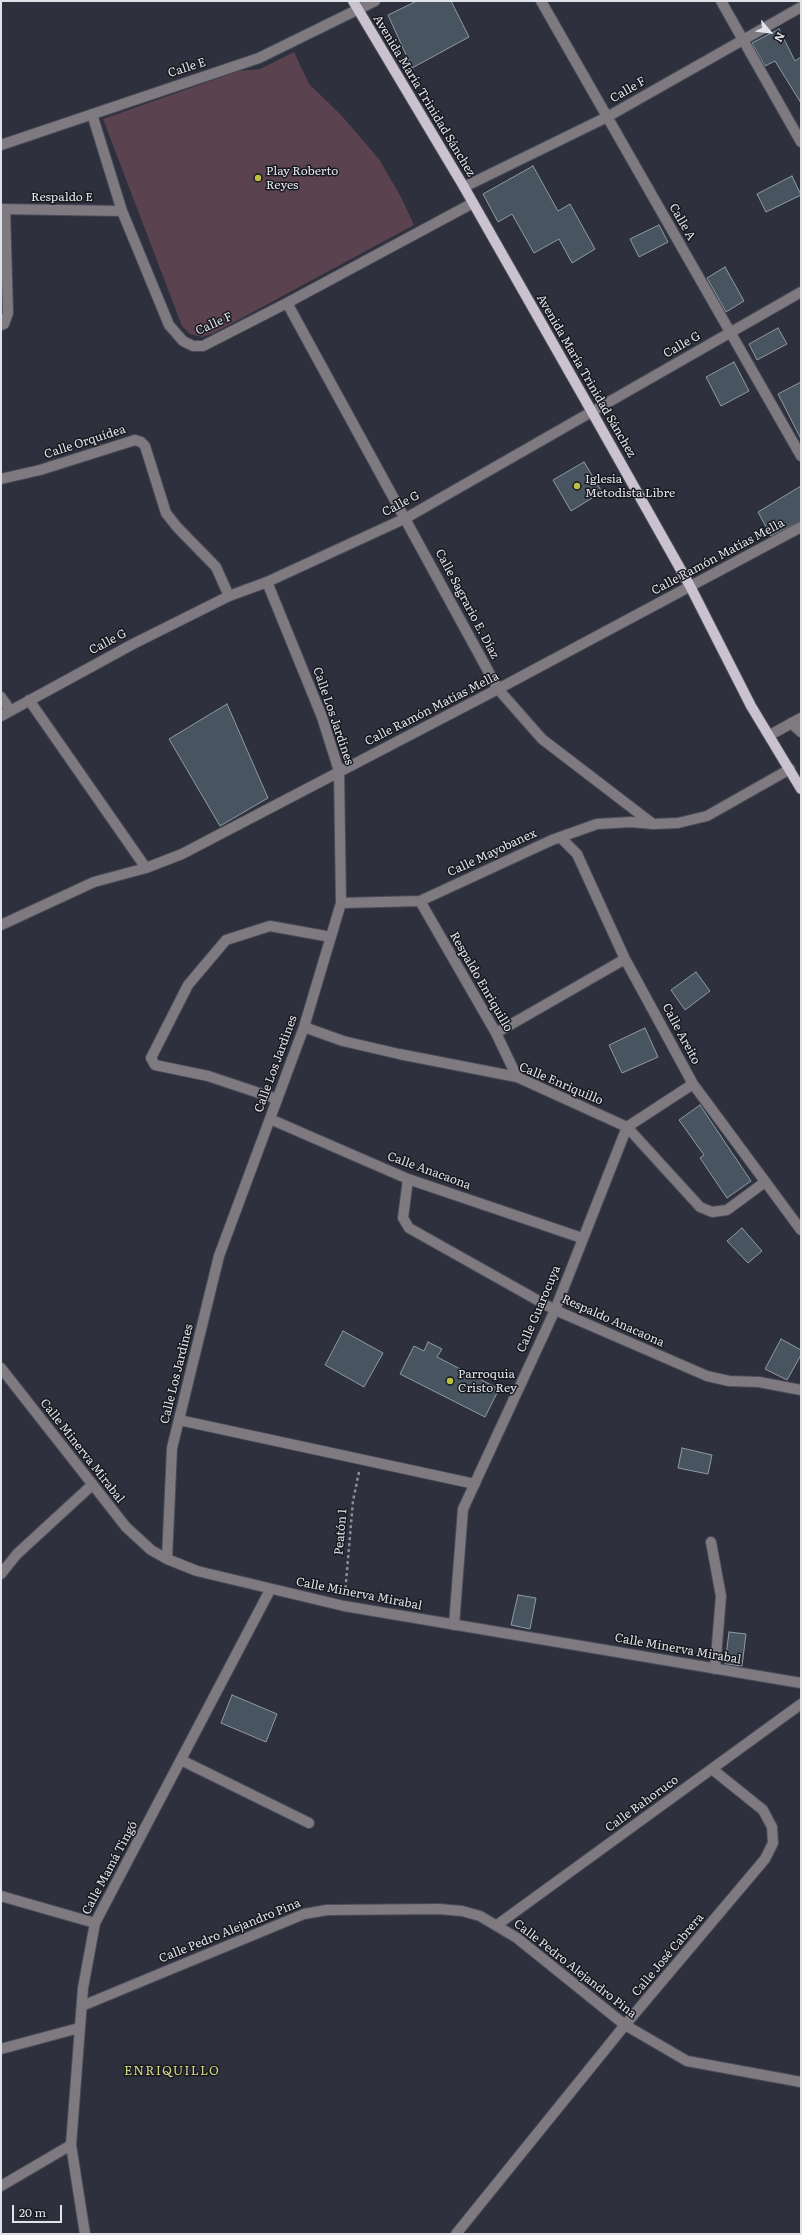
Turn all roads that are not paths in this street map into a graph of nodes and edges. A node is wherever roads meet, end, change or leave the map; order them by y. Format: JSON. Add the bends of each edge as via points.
{"nodes":[{"id":1,"x":353,"y":1,"type":"edge"},
{"id":2,"x":375,"y":1,"type":"edge"},
{"id":3,"x":541,"y":1,"type":"edge"},
{"id":4,"x":721,"y":1,"type":"edge"},
{"id":5,"x":801,"y":7,"type":"edge"},
{"id":6,"x":358,"y":11,"type":"junction"},
{"id":7,"x":743,"y":40,"type":"junction"},
{"id":8,"x":92,"y":114,"type":"junction"},
{"id":9,"x":607,"y":117,"type":"junction"},
{"id":10,"x":801,"y":142,"type":"edge"},
{"id":11,"x":1,"y":145,"type":"edge"},
{"id":12,"x":464,"y":187,"type":"junction"},
{"id":13,"x":472,"y":203,"type":"junction"},
{"id":14,"x":3,"y":209,"type":"edge"},
{"id":15,"x":122,"y":211,"type":"junction"},
{"id":16,"x":801,"y":292,"type":"edge"},
{"id":17,"x":287,"y":303,"type":"junction"},
{"id":18,"x":1,"y":325,"type":"edge"},
{"id":19,"x":731,"y":332,"type":"junction"},
{"id":20,"x":592,"y":412,"type":"junction"},
{"id":21,"x":801,"y":456,"type":"edge"},
{"id":22,"x":1,"y":479,"type":"edge"},
{"id":23,"x":406,"y":518,"type":"junction"},
{"id":24,"x":801,"y":527,"type":"edge"},
{"id":25,"x":267,"y":582,"type":"junction"},
{"id":26,"x":690,"y":586,"type":"junction"},
{"id":27,"x":229,"y":596,"type":"junction"},
{"id":28,"x":498,"y":689,"type":"junction"},
{"id":29,"x":1,"y":697,"type":"edge"},
{"id":30,"x":29,"y":700,"type":"junction"},
{"id":31,"x":10,"y":710,"type":"junction"},
{"id":32,"x":1,"y":716,"type":"edge"},
{"id":33,"x":801,"y":718,"type":"edge"},
{"id":34,"x":791,"y":723,"type":"junction"},
{"id":35,"x":801,"y":732,"type":"edge"},
{"id":36,"x":770,"y":735,"type":"junction"},
{"id":37,"x":790,"y":769,"type":"junction"},
{"id":38,"x":339,"y":771,"type":"junction"},
{"id":39,"x":801,"y":789,"type":"edge"},
{"id":40,"x":653,"y":824,"type":"junction"},
{"id":41,"x":560,"y":837,"type":"junction"},
{"id":42,"x":146,"y":868,"type":"junction"},
{"id":43,"x":420,"y":901,"type":"junction"},
{"id":44,"x":341,"y":903,"type":"junction"},
{"id":45,"x":1,"y":925,"type":"edge"},
{"id":46,"x":331,"y":938,"type":"junction"},
{"id":47,"x":626,"y":959,"type":"junction"},
{"id":48,"x":304,"y":1027,"type":"junction"},
{"id":49,"x":496,"y":1033,"type":"junction"},
{"id":50,"x":517,"y":1077,"type":"junction"},
{"id":51,"x":693,"y":1084,"type":"junction"},
{"id":52,"x":277,"y":1099,"type":"junction"},
{"id":53,"x":270,"y":1119,"type":"junction"},
{"id":54,"x":626,"y":1126,"type":"junction"},
{"id":55,"x":408,"y":1179,"type":"junction"},
{"id":56,"x":765,"y":1182,"type":"junction"},
{"id":57,"x":801,"y":1230,"type":"edge"},
{"id":58,"x":582,"y":1238,"type":"junction"},
{"id":59,"x":555,"y":1310,"type":"junction"},
{"id":60,"x":1,"y":1368,"type":"edge"},
{"id":61,"x":801,"y":1390,"type":"edge"},
{"id":62,"x":179,"y":1420,"type":"junction"},
{"id":63,"x":474,"y":1484,"type":"junction"},
{"id":64,"x":92,"y":1485,"type":"junction"},
{"id":65,"x":711,"y":1542,"type":"dead end"},
{"id":66,"x":167,"y":1559,"type":"junction"},
{"id":67,"x":1,"y":1574,"type":"edge"},
{"id":68,"x":270,"y":1590,"type":"junction"},
{"id":69,"x":454,"y":1625,"type":"junction"},
{"id":70,"x":715,"y":1669,"type":"junction"},
{"id":71,"x":801,"y":1683,"type":"edge"},
{"id":72,"x":801,"y":1704,"type":"edge"},
{"id":73,"x":181,"y":1760,"type":"junction"},
{"id":74,"x":712,"y":1769,"type":"junction"},
{"id":75,"x":309,"y":1823,"type":"dead end"},
{"id":76,"x":1,"y":1896,"type":"edge"},
{"id":77,"x":95,"y":1923,"type":"junction"},
{"id":78,"x":497,"y":1925,"type":"junction"},
{"id":79,"x":82,"y":2006,"type":"junction"},
{"id":80,"x":625,"y":2025,"type":"junction"},
{"id":81,"x":78,"y":2028,"type":"junction"},
{"id":82,"x":1,"y":2049,"type":"edge"},
{"id":83,"x":801,"y":2082,"type":"edge"},
{"id":84,"x":71,"y":2145,"type":"junction"},
{"id":85,"x":1,"y":2186,"type":"edge"},
{"id":86,"x":85,"y":2234,"type":"edge"},
{"id":87,"x":456,"y":2234,"type":"edge"}],
"edges":[{"from":1,"to":6,"type":"main road","name":"Avenida María Trinidad Sánchez"},
{"from":2,"to":6,"type":"street","name":"Calle E"},
{"from":3,"to":9,"type":"street","name":"Calle A"},
{"from":4,"to":7,"type":"street"},
{"from":5,"to":7,"type":"street","name":"Calle F"},
{"from":6,"to":8,"type":"street","name":"Calle E","via":[[259,58]]},
{"from":6,"to":12,"type":"main road","name":"Avenida María Trinidad Sánchez"},
{"from":7,"to":9,"type":"street","name":"Calle F"},
{"from":7,"to":10,"type":"street"},
{"from":8,"to":11,"type":"street","name":"Calle E"},
{"from":8,"to":15,"type":"street","name":"Calle F"},
{"from":9,"to":12,"type":"street","name":"Calle F"},
{"from":9,"to":19,"type":"street","name":"Calle A"},
{"from":12,"to":13,"type":"main road","name":"Avenida María Trinidad Sánchez"},
{"from":13,"to":17,"type":"street","name":"Calle F"},
{"from":13,"to":20,"type":"main road","name":"Avenida María Trinidad Sánchez"},
{"from":14,"to":15,"type":"street","name":"Respaldo E"},
{"from":14,"to":18,"type":"street","via":[[8,313],[4,324]]},
{"from":15,"to":17,"type":"street","name":"Calle F","via":[[169,325],[183,341],[193,346],[203,346]]},
{"from":16,"to":19,"type":"street","name":"Calle G"},
{"from":17,"to":23,"type":"street","name":"Calle Sagrario E. Díaz"},
{"from":19,"to":20,"type":"street","name":"Calle G"},
{"from":19,"to":21,"type":"street","name":"Calle A"},
{"from":20,"to":23,"type":"street","name":"Calle G"},
{"from":20,"to":26,"type":"main road","name":"Avenida María Trinidad Sánchez"},
{"from":22,"to":27,"type":"street","name":"Calle Orquídea","via":[[40,470],[135,440],[141,442],[145,446],[166,512],[216,567]]},
{"from":23,"to":25,"type":"street","name":"Calle G"},
{"from":23,"to":28,"type":"street","name":"Calle Sagrario E. Díaz"},
{"from":24,"to":26,"type":"street","name":"Calle Ramón Matías Mella"},
{"from":25,"to":27,"type":"street","name":"Calle G"},
{"from":25,"to":38,"type":"street","name":"Calle Los Jardines","via":[[322,717]]},
{"from":26,"to":28,"type":"street","name":"Calle Ramón Matías Mella"},
{"from":26,"to":36,"type":"main road","name":"Avenida María Trinidad Sánchez","via":[[751,706]]},
{"from":27,"to":30,"type":"street","name":"Calle G"},
{"from":28,"to":38,"type":"street","name":"Calle Ramón Matías Mella"},
{"from":28,"to":40,"type":"street","name":"Calle Sagrario E. Díaz","via":[[542,739]]},
{"from":29,"to":31,"type":"street"},
{"from":30,"to":31,"type":"street","name":"Calle G"},
{"from":30,"to":42,"type":"street"},
{"from":31,"to":32,"type":"street","name":"Calle G"},
{"from":33,"to":34,"type":"street"},
{"from":34,"to":35,"type":"street"},
{"from":34,"to":36,"type":"street"},
{"from":36,"to":37,"type":"main road","name":"Avenida María Trinidad Sánchez"},
{"from":37,"to":39,"type":"main road","name":"Avenida María Trinidad Sánchez"},
{"from":37,"to":40,"type":"street","via":[[706,816],[678,823]]},
{"from":38,"to":42,"type":"street","name":"Calle Ramón Matías Mella","via":[[182,854]]},
{"from":38,"to":44,"type":"street","name":"Calle Los Jardines"},
{"from":40,"to":41,"type":"street","name":"Calle Mayobanex","via":[[597,824]]},
{"from":41,"to":43,"type":"street","name":"Calle Mayobanex"},
{"from":41,"to":47,"type":"street","name":"Calle Areito","via":[[577,854]]},
{"from":42,"to":45,"type":"street","name":"Calle Ramón Matías Mella","via":[[94,882]]},
{"from":43,"to":44,"type":"street","name":"Calle Mayobanex"},
{"from":43,"to":49,"type":"street","name":"Respaldo Enriquillo"},
{"from":44,"to":46,"type":"street","name":"Calle Los Jardines"},
{"from":46,"to":48,"type":"street","name":"Calle Los Jardines"},
{"from":46,"to":52,"type":"street","via":[[270,926],[226,940],[188,985],[150,1058],[155,1065],[208,1076]]},
{"from":47,"to":49,"type":"street"},
{"from":47,"to":51,"type":"street","name":"Calle Areito"},
{"from":48,"to":50,"type":"street","name":"Calle Enriquillo","via":[[343,1041],[398,1054]]},
{"from":48,"to":52,"type":"street","name":"Calle Los Jardines"},
{"from":49,"to":50,"type":"street","name":"Respaldo Enriquillo"},
{"from":50,"to":54,"type":"street","name":"Calle Enriquillo"},
{"from":51,"to":54,"type":"street"},
{"from":51,"to":56,"type":"street","name":"Calle Areito"},
{"from":52,"to":53,"type":"street","name":"Calle Los Jardines"},
{"from":53,"to":55,"type":"street","name":"Calle Anacaona"},
{"from":53,"to":62,"type":"street","name":"Calle Los Jardines","via":[[219,1256]]},
{"from":54,"to":56,"type":"street","name":"Calle Enriquillo","via":[[700,1207],[712,1212],[727,1210]]},
{"from":54,"to":58,"type":"street","name":"Calle Guarocuya"},
{"from":55,"to":58,"type":"street","name":"Calle Anacaona"},
{"from":55,"to":59,"type":"street","name":"Respaldo Anacaona","via":[[403,1218],[409,1228]]},
{"from":56,"to":57,"type":"street","name":"Calle Areito"},
{"from":58,"to":59,"type":"street","name":"Calle Guarocuya"},
{"from":59,"to":61,"type":"street","name":"Respaldo Anacaona","via":[[707,1376]]},
{"from":59,"to":63,"type":"street","name":"Calle Guarocuya"},
{"from":60,"to":64,"type":"street","name":"Calle Minerva Mirabal"},
{"from":62,"to":63,"type":"street"},
{"from":62,"to":66,"type":"street","name":"Calle Los Jardines","via":[[172,1448]]},
{"from":63,"to":69,"type":"street","name":"Calle Guarocuya","via":[[463,1509]]},
{"from":64,"to":66,"type":"street","name":"Calle Minerva Mirabal","via":[[126,1527],[151,1550]]},
{"from":64,"to":67,"type":"street","via":[[18,1554]]},
{"from":65,"to":70,"type":"street","via":[[721,1596]]},
{"from":66,"to":68,"type":"street","name":"Calle Minerva Mirabal","via":[[197,1571]]},
{"from":68,"to":69,"type":"street","name":"Calle Minerva Mirabal"},
{"from":68,"to":73,"type":"street","name":"Calle Mamá Tingó"},
{"from":69,"to":70,"type":"street","name":"Calle Minerva Mirabal"},
{"from":70,"to":71,"type":"street","name":"Calle Minerva Mirabal"},
{"from":72,"to":74,"type":"street","name":"Calle Bahoruco"},
{"from":73,"to":75,"type":"street"},
{"from":73,"to":77,"type":"street","name":"Calle Mamá Tingó"},
{"from":74,"to":78,"type":"street","name":"Calle Bahoruco"},
{"from":74,"to":80,"type":"street","name":"Calle José Cabrera","via":[[763,1810],[772,1827],[773,1843],[766,1859]]},
{"from":76,"to":77,"type":"street"},
{"from":77,"to":79,"type":"street","name":"Calle Mamá Tingó"},
{"from":78,"to":79,"type":"street","name":"Calle Pedro Alejandro Pina","via":[[462,1911],[439,1909],[328,1910],[304,1914]]},
{"from":78,"to":80,"type":"street","name":"Calle Pedro Alejandro Pina","via":[[517,1938]]},
{"from":79,"to":81,"type":"street","name":"Calle Mamá Tingó"},
{"from":80,"to":83,"type":"street","name":"Calle Pedro Alejandro Pina","via":[[687,2061]]},
{"from":80,"to":87,"type":"street","name":"Calle José Cabrera"},
{"from":81,"to":82,"type":"street"},
{"from":81,"to":84,"type":"street","name":"Calle Mamá Tingó"},
{"from":84,"to":85,"type":"street"},
{"from":84,"to":86,"type":"street","name":"Calle Mamá Tingó"}]}
